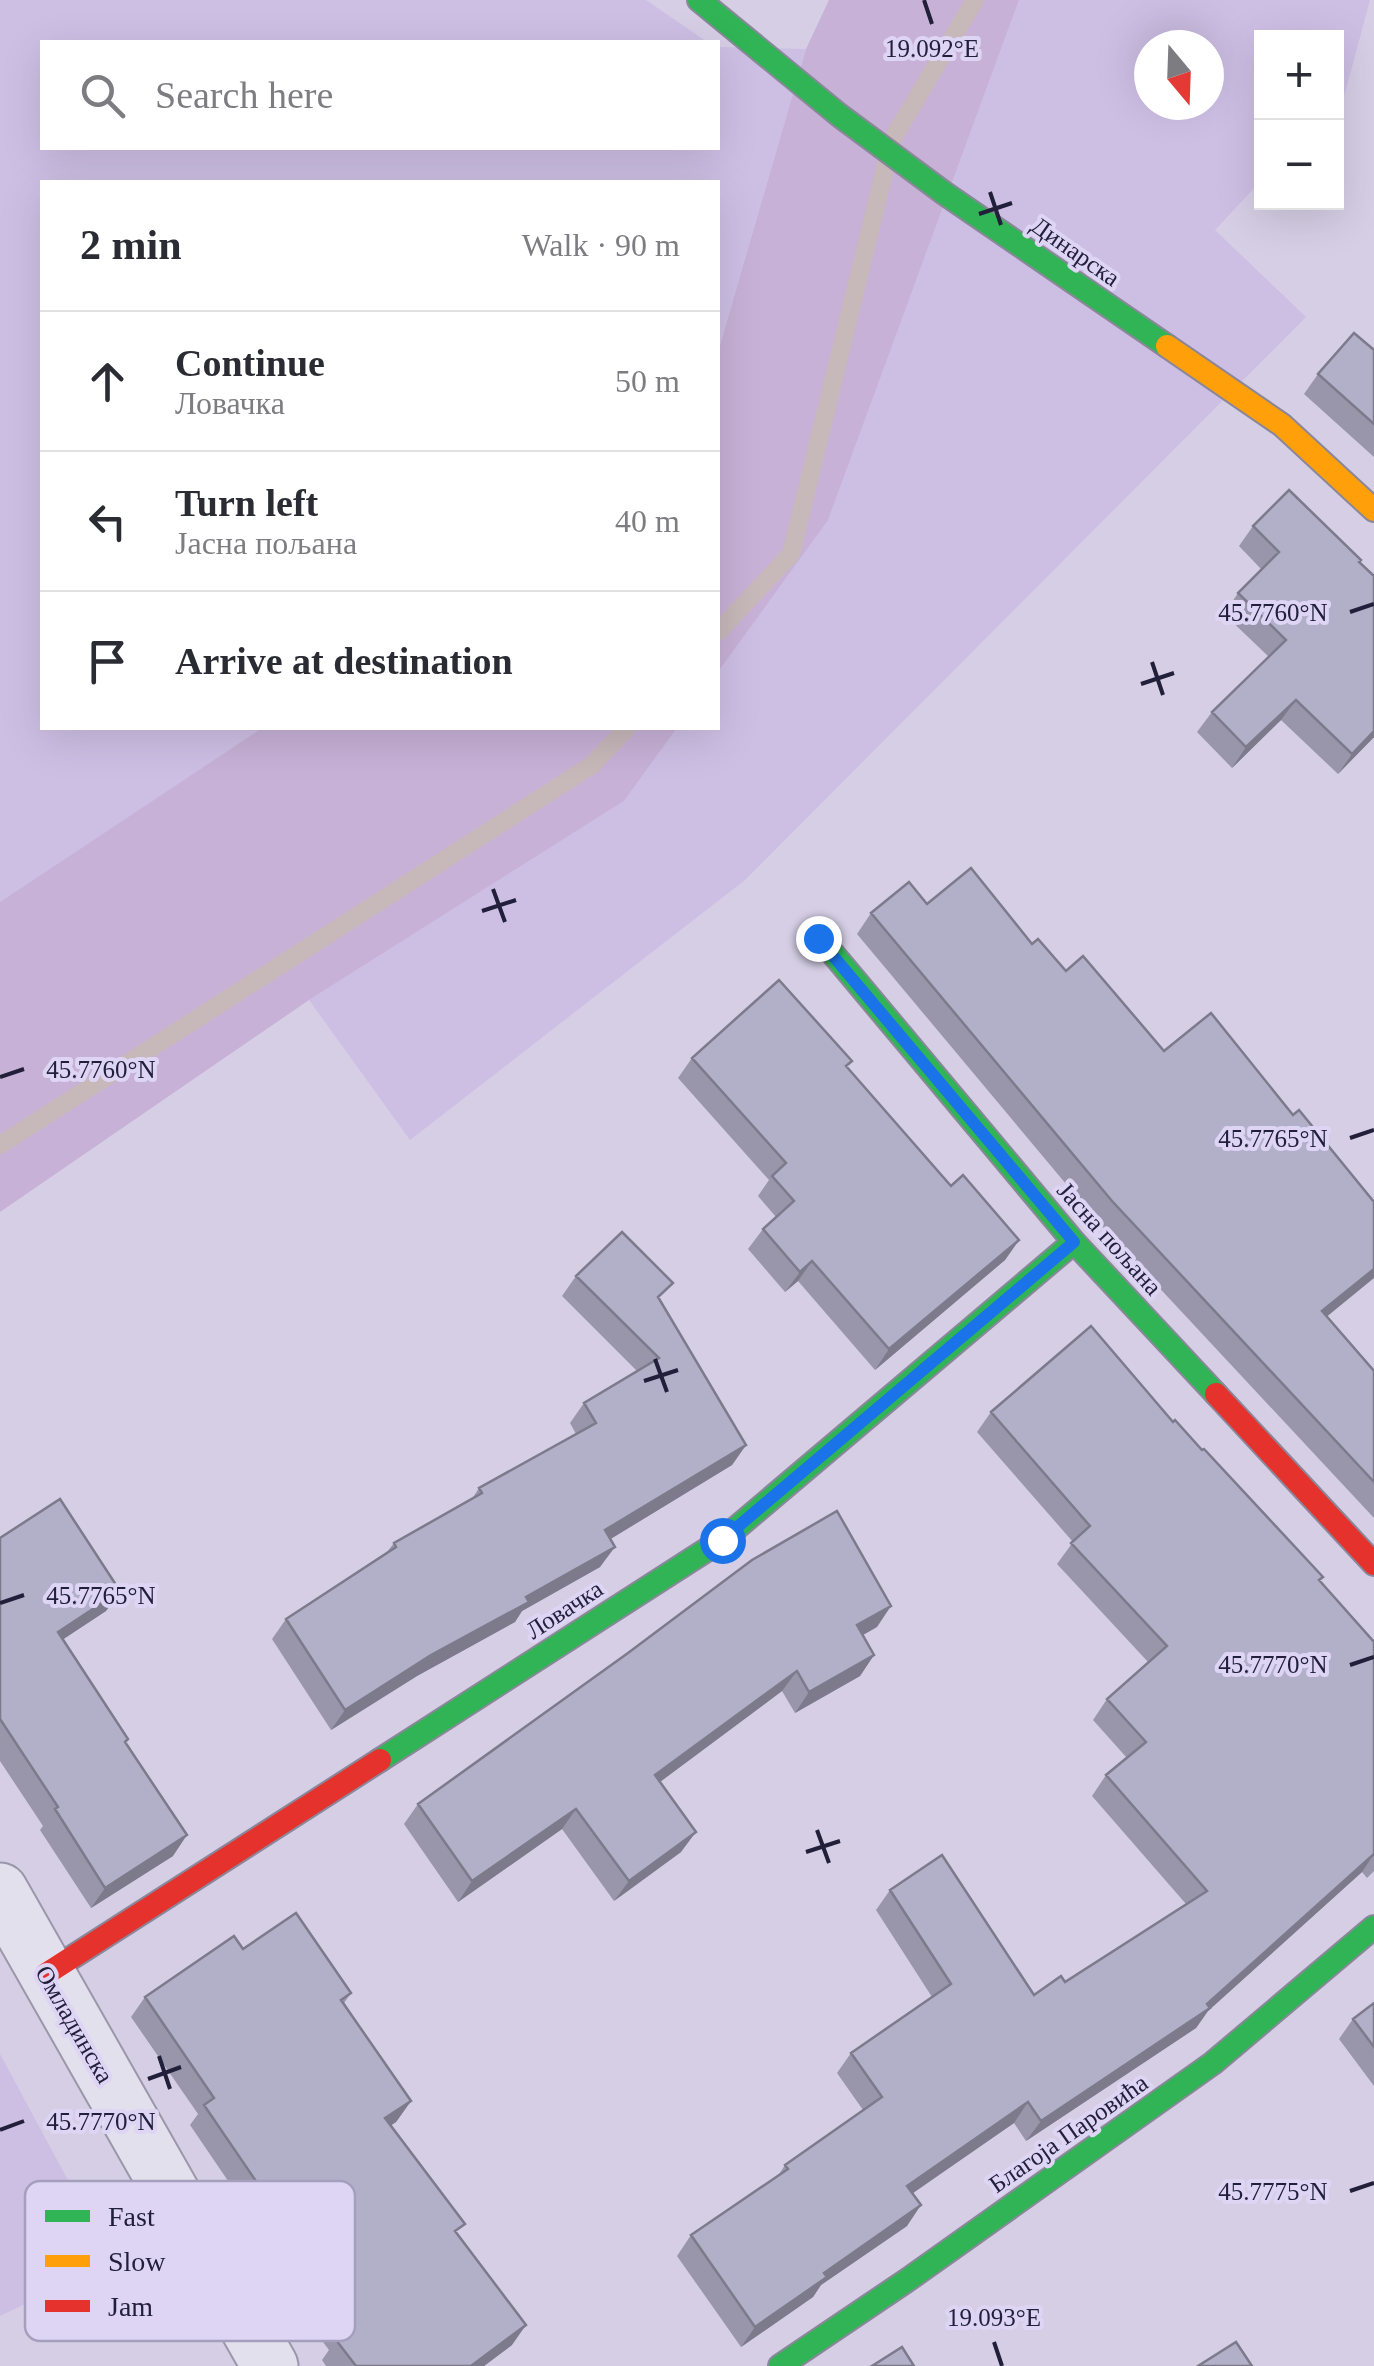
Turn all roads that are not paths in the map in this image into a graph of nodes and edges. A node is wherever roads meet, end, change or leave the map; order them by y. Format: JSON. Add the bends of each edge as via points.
{"nodes":[{"id":1,"x":699,"y":0,"type":"edge"},
{"id":2,"x":1374,"y":510,"type":"edge"},
{"id":3,"x":818,"y":938,"type":"dead end"},
{"id":4,"x":1074,"y":1242,"type":"junction"},
{"id":5,"x":1374,"y":1564,"type":"edge"},
{"id":6,"x":0,"y":1891,"type":"edge"},
{"id":7,"x":1374,"y":1926,"type":"edge"},
{"id":8,"x":46,"y":1974,"type":"junction"},
{"id":9,"x":164,"y":2181,"type":"edge"},
{"id":10,"x":256,"y":2341,"type":"edge"},
{"id":11,"x":270,"y":2366,"type":"edge"},
{"id":12,"x":780,"y":2366,"type":"edge"}],
"edges":[{"from":1,"to":2,"type":"street","name":"Динарска","via":[[944,193],[1282,426]]},
{"from":3,"to":4,"type":"street","name":"Јасна пољана"},
{"from":4,"to":5,"type":"street","name":"Јасна пољана"},
{"from":4,"to":8,"type":"street","name":"Ловачка","via":[[722,1540]]},
{"from":6,"to":8,"type":"street","name":"Омладинска"},
{"from":7,"to":12,"type":"street","name":"Благоја Паровића","via":[[1213,2064]]},
{"from":8,"to":9,"type":"street","name":"Омладинска"},
{"from":10,"to":11,"type":"street","name":"Омладинска"}]}
